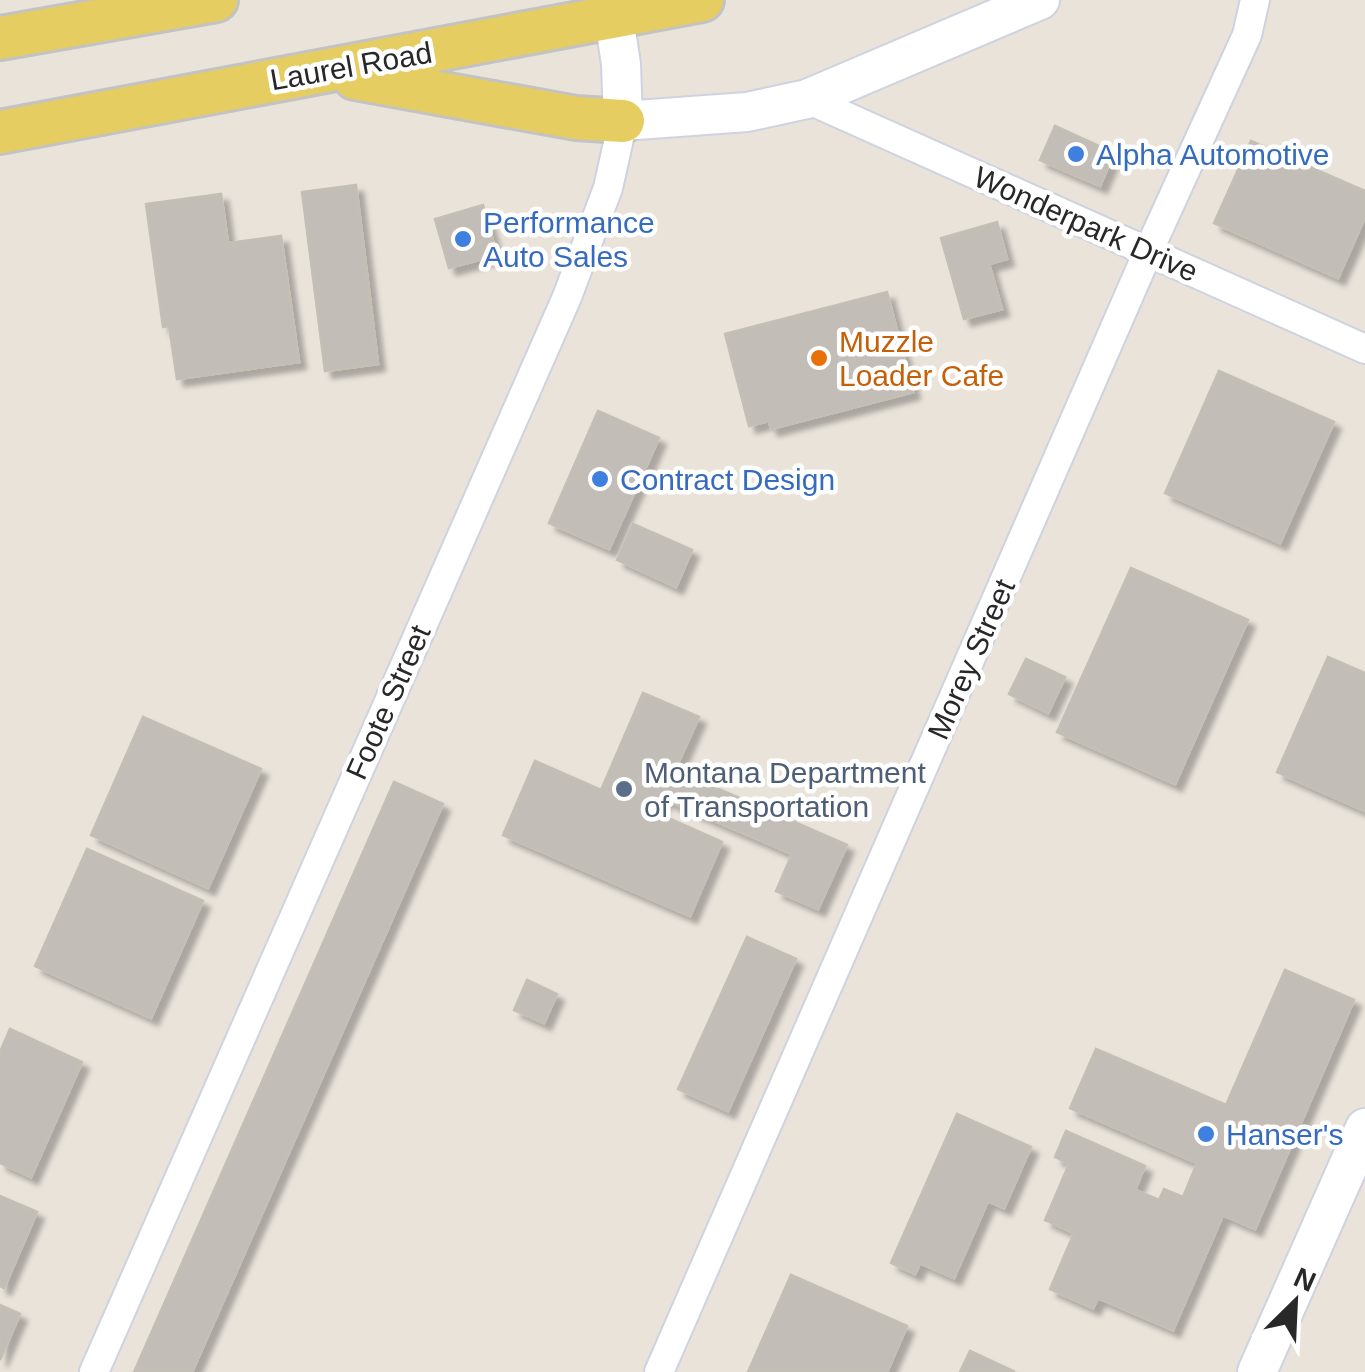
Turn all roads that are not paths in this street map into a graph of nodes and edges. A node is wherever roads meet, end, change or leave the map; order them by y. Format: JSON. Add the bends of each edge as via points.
{"nodes":[{"id":1,"x":216,"y":0,"type":"edge"},
{"id":2,"x":702,"y":0,"type":"edge"},
{"id":3,"x":1040,"y":0,"type":"edge"},
{"id":4,"x":1255,"y":0,"type":"edge"},
{"id":5,"x":612,"y":6,"type":"edge"},
{"id":6,"x":0,"y":38,"type":"edge"},
{"id":7,"x":315,"y":73,"type":"junction"},
{"id":8,"x":807,"y":98,"type":"junction"},
{"id":9,"x":623,"y":122,"type":"junction"},
{"id":10,"x":0,"y":132,"type":"edge"},
{"id":11,"x":1148,"y":252,"type":"junction"},
{"id":12,"x":1365,"y":349,"type":"edge"},
{"id":13,"x":1365,"y":1128,"type":"edge"},
{"id":14,"x":94,"y":1372,"type":"edge"},
{"id":15,"x":659,"y":1372,"type":"edge"},
{"id":16,"x":1257,"y":1372,"type":"edge"}],
"edges":[{"from":1,"to":6,"type":"main road"},
{"from":2,"to":5,"type":"main road","name":"Laurel Road"},
{"from":3,"to":8,"type":"street"},
{"from":4,"to":11,"type":"street","name":"Morey Street","via":[[1247,35]]},
{"from":5,"to":7,"type":"main road","name":"Laurel Road"},
{"from":5,"to":9,"type":"street","name":"Foote Street"},
{"from":7,"to":9,"type":"main road"},
{"from":7,"to":10,"type":"main road","name":"Laurel Road"},
{"from":8,"to":9,"type":"street","via":[[747,112]]},
{"from":8,"to":11,"type":"street","name":"Wonderpark Drive"},
{"from":9,"to":14,"type":"street","name":"Foote Street","via":[[608,188],[567,297]]},
{"from":11,"to":12,"type":"street","name":"Wonderpark Drive"},
{"from":11,"to":15,"type":"street","name":"Morey Street"},
{"from":13,"to":16,"type":"street"}]}
